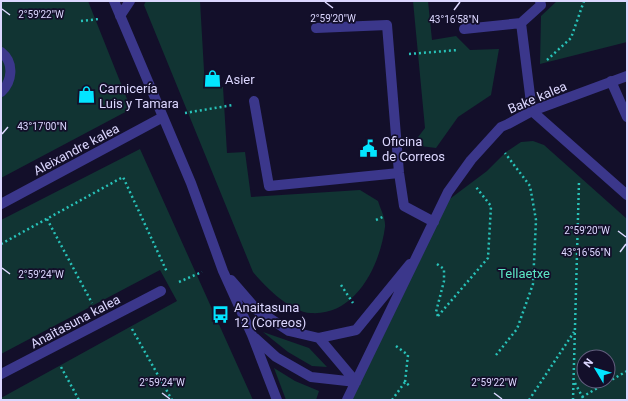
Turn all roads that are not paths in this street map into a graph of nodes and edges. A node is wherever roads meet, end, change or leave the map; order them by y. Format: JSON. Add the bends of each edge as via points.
{"nodes":[{"id":1,"x":114,"y":1,"type":"edge"},
{"id":2,"x":130,"y":1,"type":"edge"},
{"id":3,"x":540,"y":1,"type":"edge"},
{"id":4,"x":120,"y":16,"type":"junction"},
{"id":5,"x":521,"y":23,"type":"junction"},
{"id":6,"x":316,"y":28,"type":"dead end"},
{"id":7,"x":464,"y":29,"type":"dead end"},
{"id":8,"x":1,"y":52,"type":"edge"},
{"id":9,"x":627,"y":76,"type":"edge"},
{"id":10,"x":611,"y":81,"type":"junction"},
{"id":11,"x":1,"y":92,"type":"edge"},
{"id":12,"x":254,"y":101,"type":"road end"},
{"id":13,"x":532,"y":111,"type":"junction"},
{"id":14,"x":163,"y":117,"type":"junction"},
{"id":15,"x":627,"y":117,"type":"edge"},
{"id":16,"x":399,"y":173,"type":"junction"},
{"id":17,"x":627,"y":195,"type":"edge"},
{"id":18,"x":1,"y":204,"type":"edge"},
{"id":19,"x":434,"y":222,"type":"junction"},
{"id":20,"x":422,"y":249,"type":"junction"},
{"id":21,"x":222,"y":267,"type":"junction"},
{"id":22,"x":161,"y":291,"type":"road end"},
{"id":23,"x":252,"y":335,"type":"junction"},
{"id":24,"x":319,"y":338,"type":"junction"},
{"id":25,"x":1,"y":374,"type":"edge"},
{"id":26,"x":356,"y":382,"type":"junction"},
{"id":27,"x":277,"y":400,"type":"edge"},
{"id":28,"x":347,"y":400,"type":"edge"}],
"edges":[{"from":1,"to":4,"type":"street"},
{"from":2,"to":4,"type":"street"},
{"from":3,"to":5,"type":"street","via":[[541,5]]},
{"from":4,"to":14,"type":"street"},
{"from":5,"to":7,"type":"street"},
{"from":5,"to":13,"type":"street"},
{"from":6,"to":16,"type":"street","via":[[387,25]]},
{"from":8,"to":11,"type":"street","via":[[11,70],[7,87]]},
{"from":9,"to":10,"type":"street","name":"Bake kalea"},
{"from":10,"to":13,"type":"street","name":"Bake kalea"},
{"from":10,"to":15,"type":"street"},
{"from":12,"to":16,"type":"street","via":[[269,186]]},
{"from":13,"to":17,"type":"street"},
{"from":13,"to":19,"type":"street","name":"Bake kalea","via":[[501,127],[492,137],[448,192]]},
{"from":14,"to":18,"type":"street","name":"Aleixandre kalea"},
{"from":14,"to":21,"type":"street"},
{"from":16,"to":19,"type":"street","via":[[404,206]]},
{"from":19,"to":20,"type":"street","name":"Bake kalea"},
{"from":20,"to":24,"type":"street","via":[[356,330]]},
{"from":20,"to":26,"type":"street","name":"Bake kalea"},
{"from":21,"to":23,"type":"street"},
{"from":21,"to":24,"type":"street","via":[[257,310],[289,331]]},
{"from":22,"to":25,"type":"street","name":"Anaitasuna kalea"},
{"from":23,"to":26,"type":"street","via":[[276,357],[311,377]]},
{"from":23,"to":27,"type":"street"},
{"from":24,"to":26,"type":"street"},
{"from":26,"to":28,"type":"street","name":"Bake kalea"}]}
